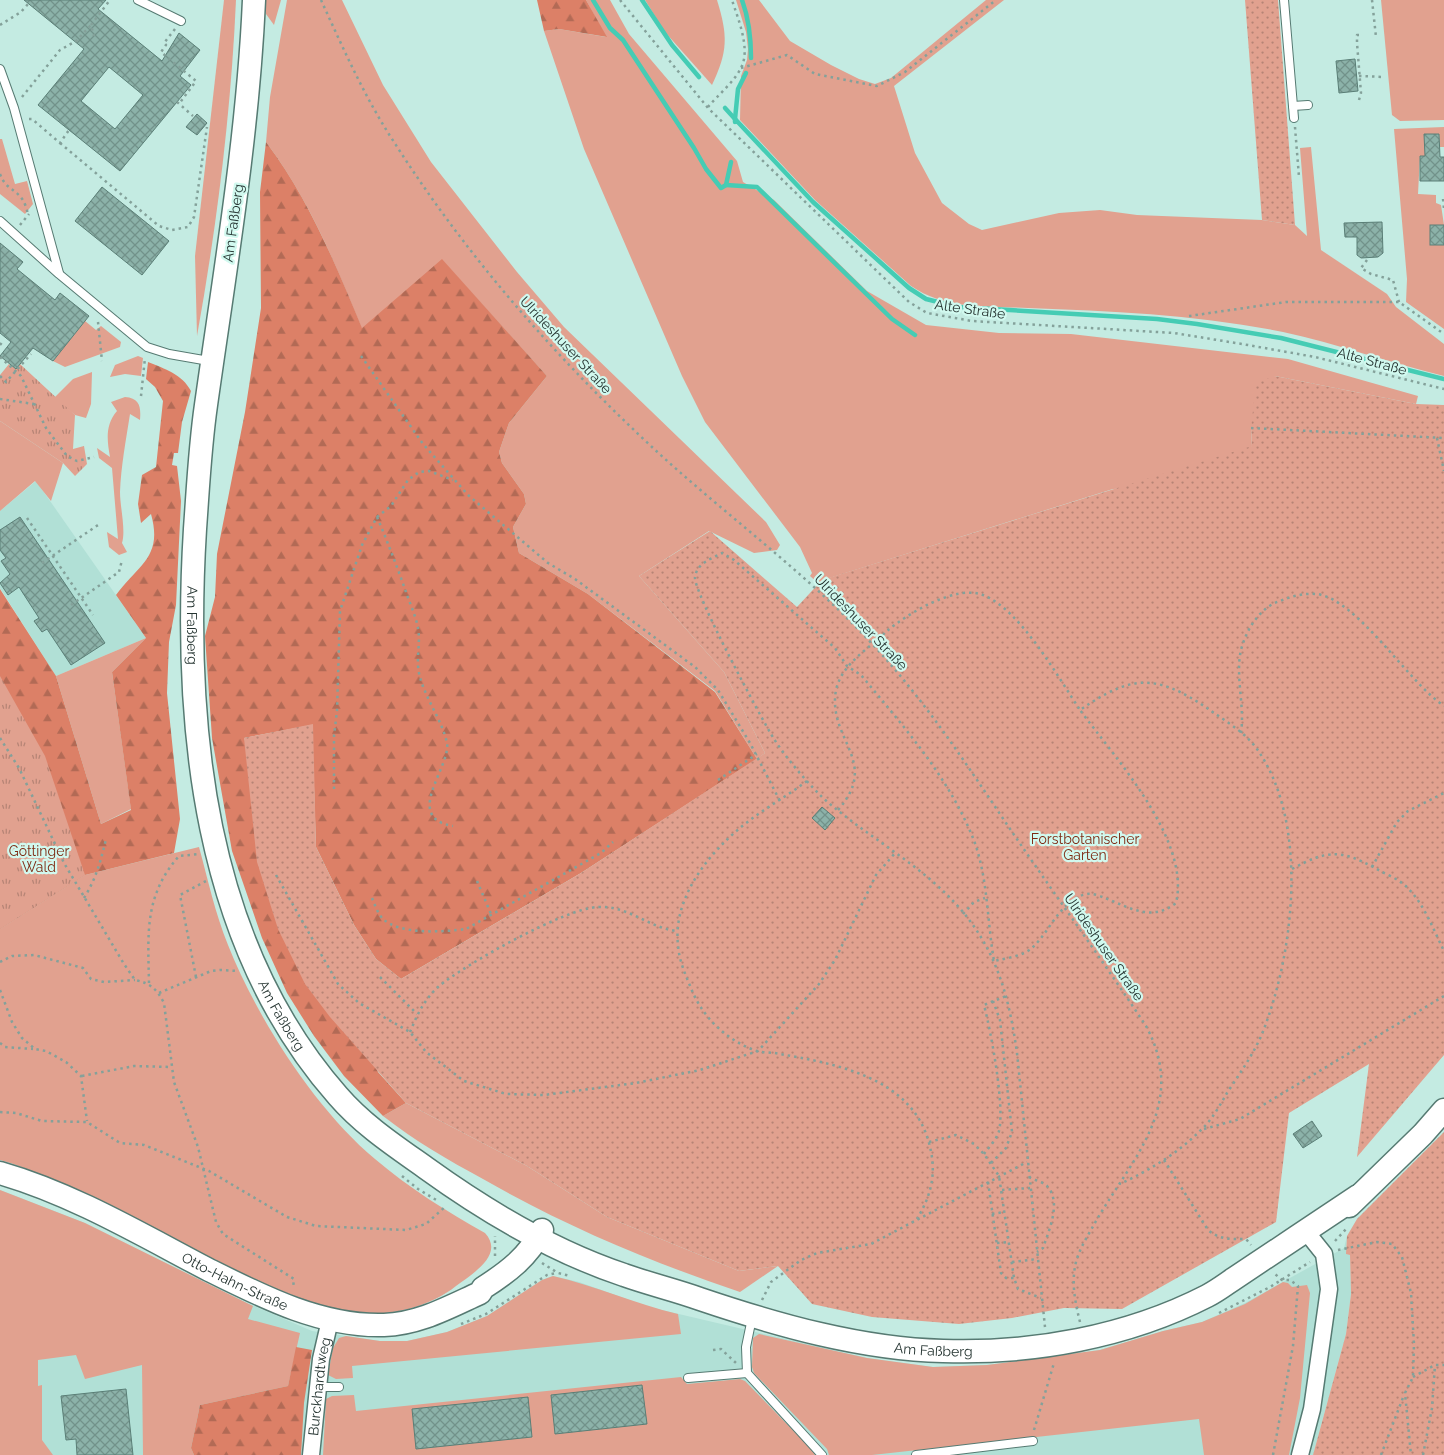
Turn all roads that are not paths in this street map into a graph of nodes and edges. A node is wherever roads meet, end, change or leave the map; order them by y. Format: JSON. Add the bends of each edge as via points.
{"nodes":[{"id":1,"x":138,"y":0,"type":"edge"},
{"id":2,"x":254,"y":0,"type":"edge"},
{"id":3,"x":1284,"y":0,"type":"edge"},
{"id":4,"x":181,"y":21,"type":"road end"},
{"id":5,"x":0,"y":69,"type":"edge"},
{"id":6,"x":1308,"y":105,"type":"dead end"},
{"id":7,"x":1293,"y":106,"type":"junction"},
{"id":8,"x":1294,"y":118,"type":"road end"},
{"id":9,"x":0,"y":221,"type":"edge"},
{"id":10,"x":59,"y":274,"type":"junction"},
{"id":11,"x":214,"y":362,"type":"junction"},
{"id":12,"x":1444,"y":1110,"type":"edge"},
{"id":13,"x":0,"y":1173,"type":"edge"},
{"id":14,"x":543,"y":1236,"type":"junction"},
{"id":15,"x":1314,"y":1242,"type":"junction"},
{"id":16,"x":753,"y":1316,"type":"junction"},
{"id":17,"x":330,"y":1320,"type":"junction"},
{"id":18,"x":747,"y":1373,"type":"junction"},
{"id":19,"x":688,"y":1378,"type":"dead end"},
{"id":20,"x":317,"y":1387,"type":"junction"},
{"id":21,"x":339,"y":1387,"type":"dead end"},
{"id":22,"x":1033,"y":1441,"type":"dead end"},
{"id":23,"x":311,"y":1455,"type":"edge"},
{"id":24,"x":822,"y":1455,"type":"edge"},
{"id":25,"x":916,"y":1455,"type":"edge"},
{"id":26,"x":1300,"y":1455,"type":"edge"}],
"edges":[{"from":1,"to":4,"type":"lane"},
{"from":2,"to":11,"type":"street","name":"Am Faßberg","via":[[239,178]]},
{"from":3,"to":7,"type":"lane"},
{"from":5,"to":10,"type":"lane","via":[[14,108]]},
{"from":6,"to":7,"type":"lane"},
{"from":7,"to":8,"type":"lane"},
{"from":9,"to":10,"type":"lane"},
{"from":10,"to":11,"type":"lane","via":[[147,347]]},
{"from":11,"to":14,"type":"street","name":"Am Faßberg","via":[[199,471],[192,659],[194,703],[210,828],[232,908],[262,985],[307,1057],[340,1099],[381,1136],[435,1174],[464,1186]]},
{"from":12,"to":15,"type":"street","name":"Am Faßberg"},
{"from":13,"to":17,"type":"street","name":"Otto-Hahn-Straße","via":[[63,1196],[263,1296]]},
{"from":14,"to":16,"type":"street","name":"Am Faßberg","via":[[650,1282]]},
{"from":14,"to":17,"type":"street","name":"Otto-Hahn-Straße","via":[[518,1264],[480,1293],[428,1317],[385,1325]]},
{"from":15,"to":16,"type":"street","name":"Am Faßberg","via":[[1156,1317],[1047,1345],[939,1352],[868,1343]]},
{"from":15,"to":26,"type":"street","via":[[1320,1278],[1322,1334],[1312,1409]]},
{"from":16,"to":18,"type":"lane","via":[[746,1347]]},
{"from":17,"to":20,"type":"street","name":"Burckhardtweg"},
{"from":18,"to":19,"type":"lane"},
{"from":18,"to":24,"type":"lane"},
{"from":20,"to":21,"type":"lane"},
{"from":20,"to":23,"type":"street","name":"Burckhardtweg"},
{"from":22,"to":25,"type":"lane"}]}
